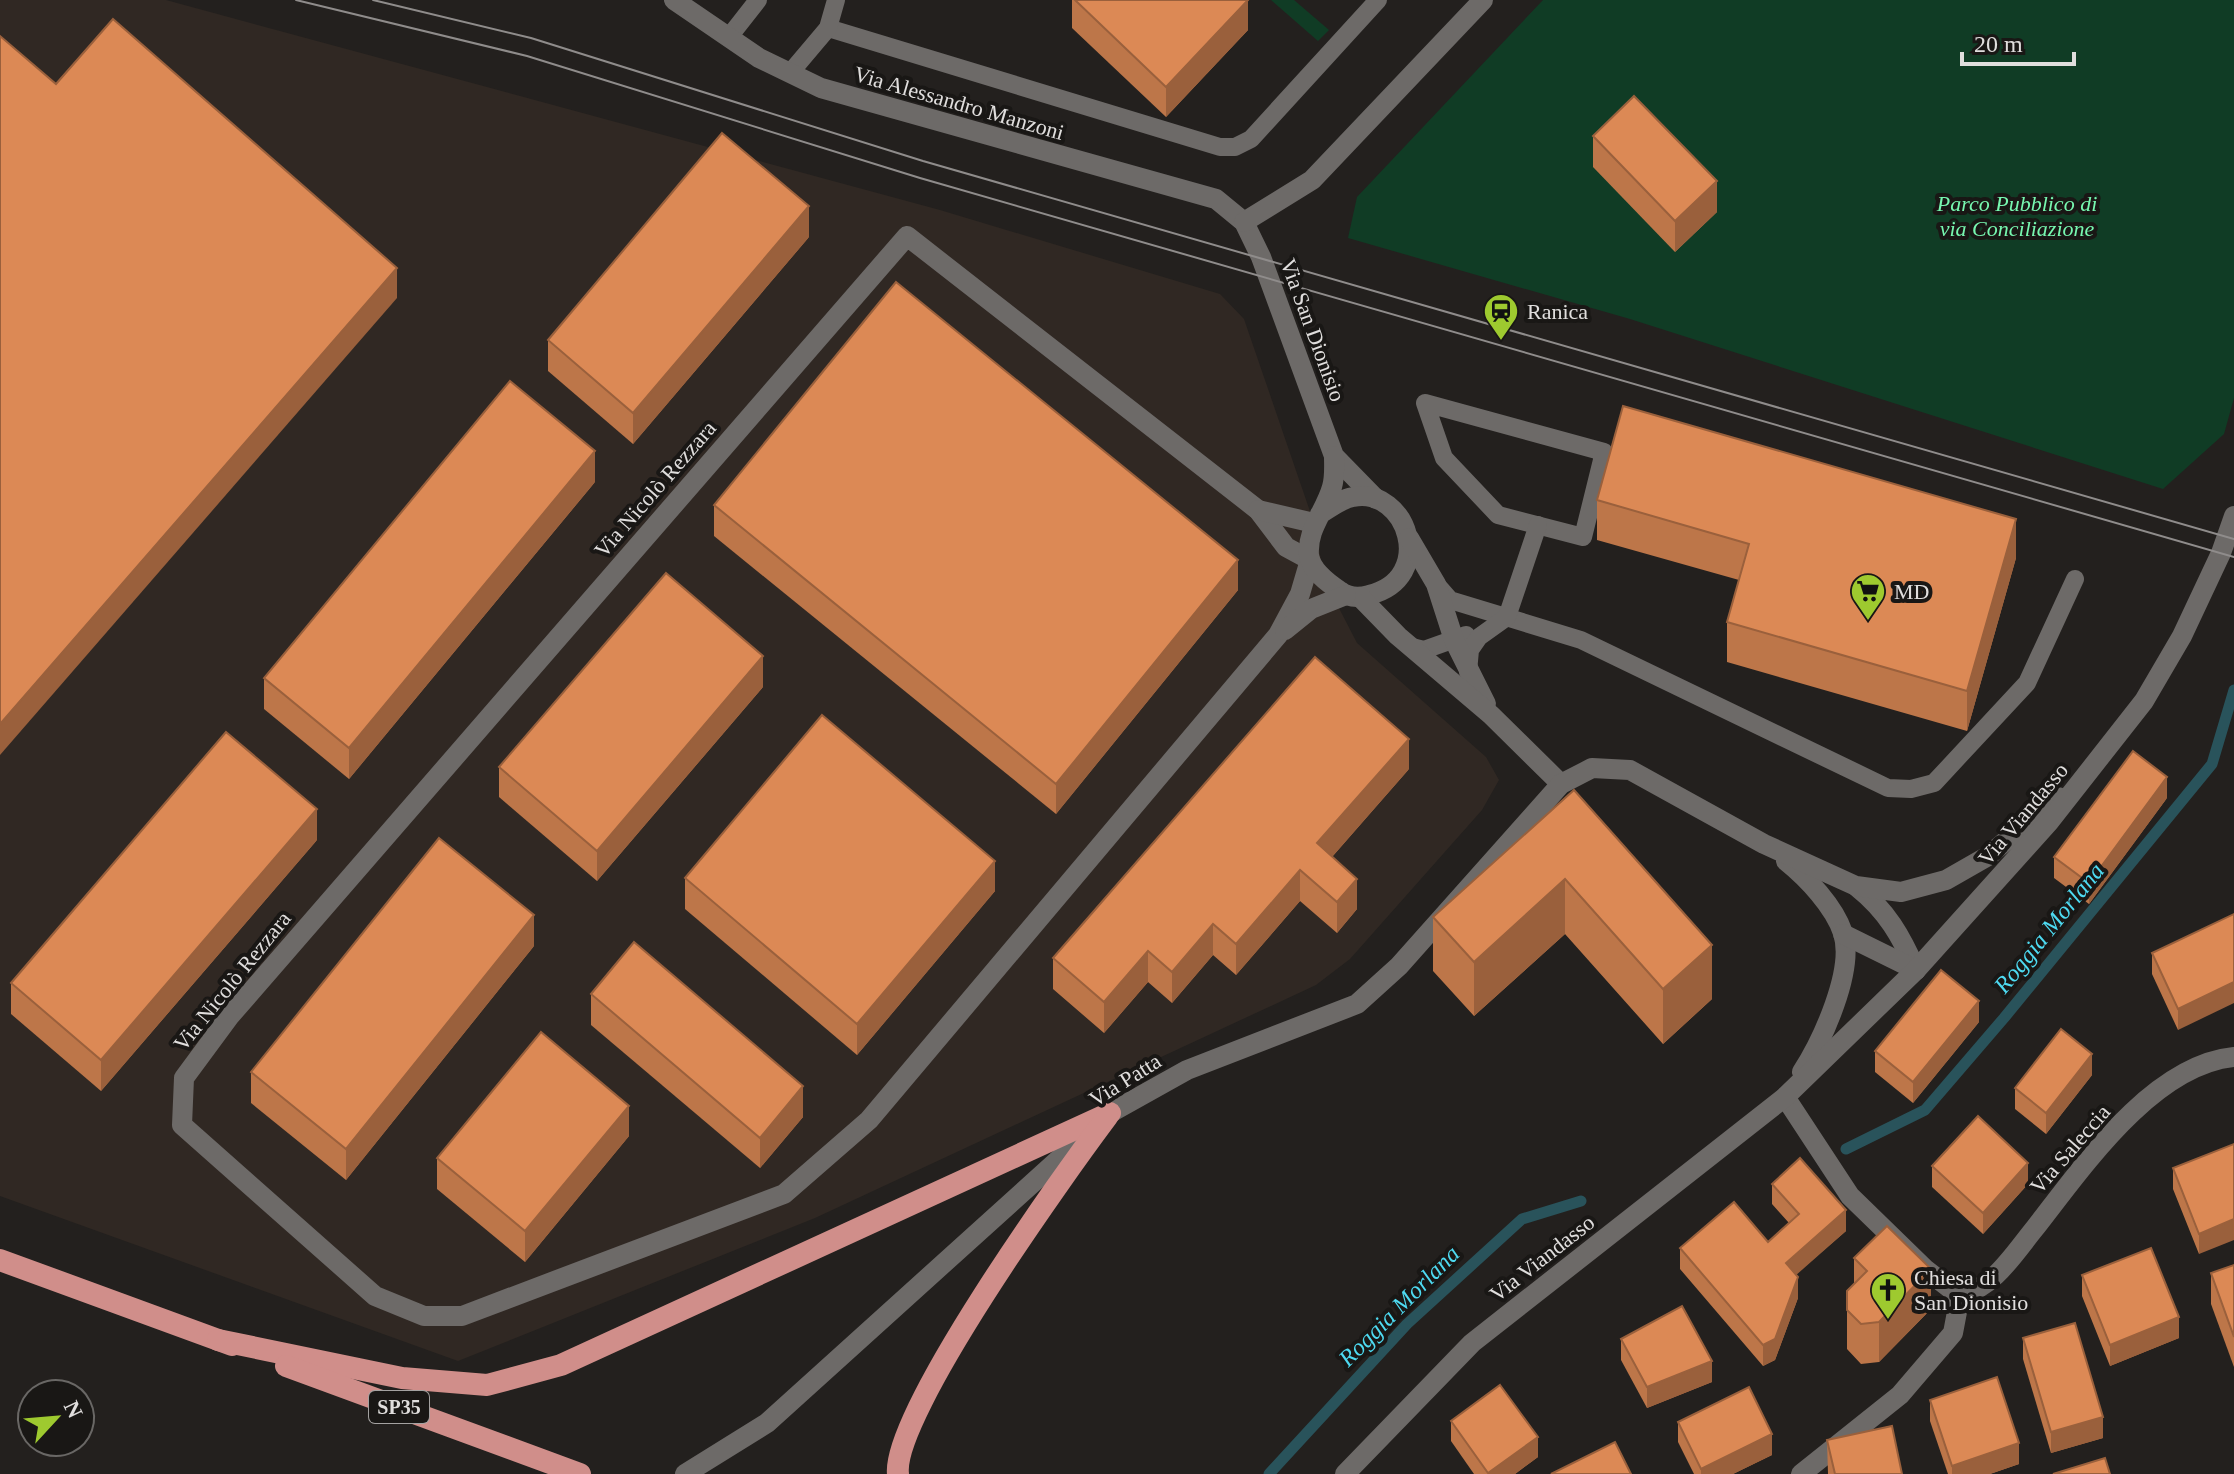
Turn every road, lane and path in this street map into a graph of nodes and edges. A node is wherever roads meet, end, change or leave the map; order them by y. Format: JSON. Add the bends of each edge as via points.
{"nodes":[{"id":1,"x":674,"y":0,"type":"edge"},
{"id":2,"x":758,"y":0,"type":"edge"},
{"id":3,"x":836,"y":0,"type":"edge"},
{"id":4,"x":1378,"y":0,"type":"edge"},
{"id":5,"x":1483,"y":0,"type":"edge"},
{"id":6,"x":828,"y":28,"type":"junction"},
{"id":7,"x":729,"y":37,"type":"junction"},
{"id":8,"x":790,"y":73,"type":"junction"},
{"id":9,"x":1244,"y":222,"type":"junction"},
{"id":10,"x":1334,"y":456,"type":"junction"},
{"id":11,"x":1376,"y":499,"type":"junction"},
{"id":12,"x":1258,"y":510,"type":"junction"},
{"id":13,"x":2234,"y":516,"type":"edge"},
{"id":14,"x":1317,"y":519,"type":"junction"},
{"id":15,"x":1538,"y":525,"type":"junction"},
{"id":16,"x":1409,"y":538,"type":"junction"},
{"id":17,"x":1310,"y":560,"type":"junction"},
{"id":18,"x":2075,"y":579,"type":"dead end"},
{"id":19,"x":1436,"y":584,"type":"junction"},
{"id":20,"x":1353,"y":596,"type":"junction"},
{"id":21,"x":1500,"y":621,"type":"junction"},
{"id":22,"x":1278,"y":635,"type":"junction"},
{"id":23,"x":1454,"y":640,"type":"junction"},
{"id":24,"x":1412,"y":647,"type":"junction"},
{"id":25,"x":1468,"y":672,"type":"junction"},
{"id":26,"x":1491,"y":715,"type":"junction"},
{"id":27,"x":2095,"y":766,"type":"junction"},
{"id":28,"x":1561,"y":784,"type":"junction"},
{"id":29,"x":1764,"y":844,"type":"junction"},
{"id":30,"x":1856,"y":886,"type":"junction"},
{"id":31,"x":1843,"y":934,"type":"junction"},
{"id":32,"x":1916,"y":970,"type":"junction"},
{"id":33,"x":2234,"y":1057,"type":"edge"},
{"id":34,"x":1785,"y":1097,"type":"junction"},
{"id":35,"x":1110,"y":1113,"type":"junction"},
{"id":36,"x":0,"y":1260,"type":"edge"},
{"id":37,"x":1960,"y":1296,"type":"junction"},
{"id":38,"x":218,"y":1340,"type":"junction"},
{"id":39,"x":580,"y":1474,"type":"edge"},
{"id":40,"x":685,"y":1474,"type":"edge"},
{"id":41,"x":898,"y":1474,"type":"edge"},
{"id":42,"x":1345,"y":1474,"type":"edge"},
{"id":43,"x":1801,"y":1474,"type":"edge"}],
"edges":[{"from":1,"to":7,"type":"street","name":"Via Alessandro Manzoni"},
{"from":2,"to":7,"type":"lane"},
{"from":3,"to":6,"type":"lane"},
{"from":4,"to":6,"type":"lane","via":[[1251,139],[1235,147],[1220,147]]},
{"from":5,"to":9,"type":"street","via":[[1312,180]]},
{"from":6,"to":8,"type":"lane"},
{"from":7,"to":8,"type":"street","name":"Via Alessandro Manzoni"},
{"from":8,"to":9,"type":"street","name":"Via Alessandro Manzoni","via":[[821,88],[1216,199]]},
{"from":9,"to":10,"type":"street","name":"Via San Dionisio"},
{"from":10,"to":11,"type":"street","name":"Via San Dionisio"},
{"from":10,"to":14,"type":"street","name":"Via San Dionisio","via":[[1333,486]]},
{"from":11,"to":14,"type":"street","via":[[1354,497]]},
{"from":11,"to":16,"type":"street","via":[[1401,519]]},
{"from":12,"to":14,"type":"street","name":"Via Nicolò Rezzara"},
{"from":12,"to":17,"type":"street","name":"Via Nicolò Rezzara","via":[[1286,547]]},
{"from":12,"to":22,"type":"street","name":"Via Nicolò Rezzara","via":[[907,236],[229,1017],[184,1078],[182,1125],[375,1296],[424,1316],[462,1316],[784,1194],[869,1120]]},
{"from":13,"to":27,"type":"street","name":"Via Viandasso","via":[[2182,636],[2144,701]]},
{"from":14,"to":17,"type":"street","via":[[1309,538]]},
{"from":15,"to":15,"type":"lane","via":[[1583,537],[1604,452],[1425,403],[1444,458],[1498,515]]},
{"from":15,"to":21,"type":"lane"},
{"from":16,"to":19,"type":"street"},
{"from":16,"to":20,"type":"street","via":[[1409,557],[1401,575],[1382,592]]},
{"from":17,"to":20,"type":"street","via":[[1325,581]]},
{"from":17,"to":22,"type":"street","name":"Via Nicolò Rezzara","via":[[1300,594]]},
{"from":18,"to":21,"type":"lane","via":[[2027,683],[1934,783],[1911,789],[1888,788],[1581,640]]},
{"from":19,"to":21,"type":"lane","via":[[1450,600]]},
{"from":19,"to":23,"type":"street"},
{"from":20,"to":22,"type":"street","name":"Via Nicolò Rezzara","via":[[1311,609]]},
{"from":20,"to":24,"type":"street"},
{"from":21,"to":23,"type":"lane"},
{"from":21,"to":25,"type":"lane","via":[[1470,650]]},
{"from":23,"to":24,"type":"lane","via":[[1424,650]]},
{"from":23,"to":25,"type":"street"},
{"from":24,"to":26,"type":"street"},
{"from":25,"to":26,"type":"street"},
{"from":26,"to":28,"type":"street"},
{"from":27,"to":30,"type":"street","via":[[1988,856],[1946,880],[1901,892]]},
{"from":27,"to":32,"type":"street","name":"Via Viandasso"},
{"from":28,"to":29,"type":"street","via":[[1592,768],[1630,770]]},
{"from":28,"to":35,"type":"street","name":"Via Patta","via":[[1399,966],[1357,1004],[1187,1070]]},
{"from":29,"to":30,"type":"street"},
{"from":29,"to":31,"type":"street","via":[[1804,876]]},
{"from":30,"to":32,"type":"street","via":[[1899,932]]},
{"from":31,"to":32,"type":"street"},
{"from":31,"to":34,"type":"street","via":[[1843,966],[1829,1023]]},
{"from":32,"to":34,"type":"street","name":"Via Viandasso"},
{"from":33,"to":37,"type":"street","name":"Via Saleccia","via":[[2218,1058],[2184,1074],[2144,1101],[1981,1291]]},
{"from":34,"to":37,"type":"street","via":[[1850,1196]]},
{"from":34,"to":42,"type":"street","name":"Via Viandasso","via":[[1472,1343]]},
{"from":35,"to":38,"type":"highway","via":[[561,1365],[487,1385],[402,1378]]},
{"from":35,"to":40,"type":"street","name":"Via Patta","via":[[767,1423]]},
{"from":35,"to":41,"type":"highway","via":[[1050,1192],[921,1398]]},
{"from":36,"to":38,"type":"highway","number":"SP35"},
{"from":37,"to":43,"type":"street","via":[[1953,1333],[1900,1395]]},
{"from":38,"to":39,"type":"highway","number":"SP35"}]}
